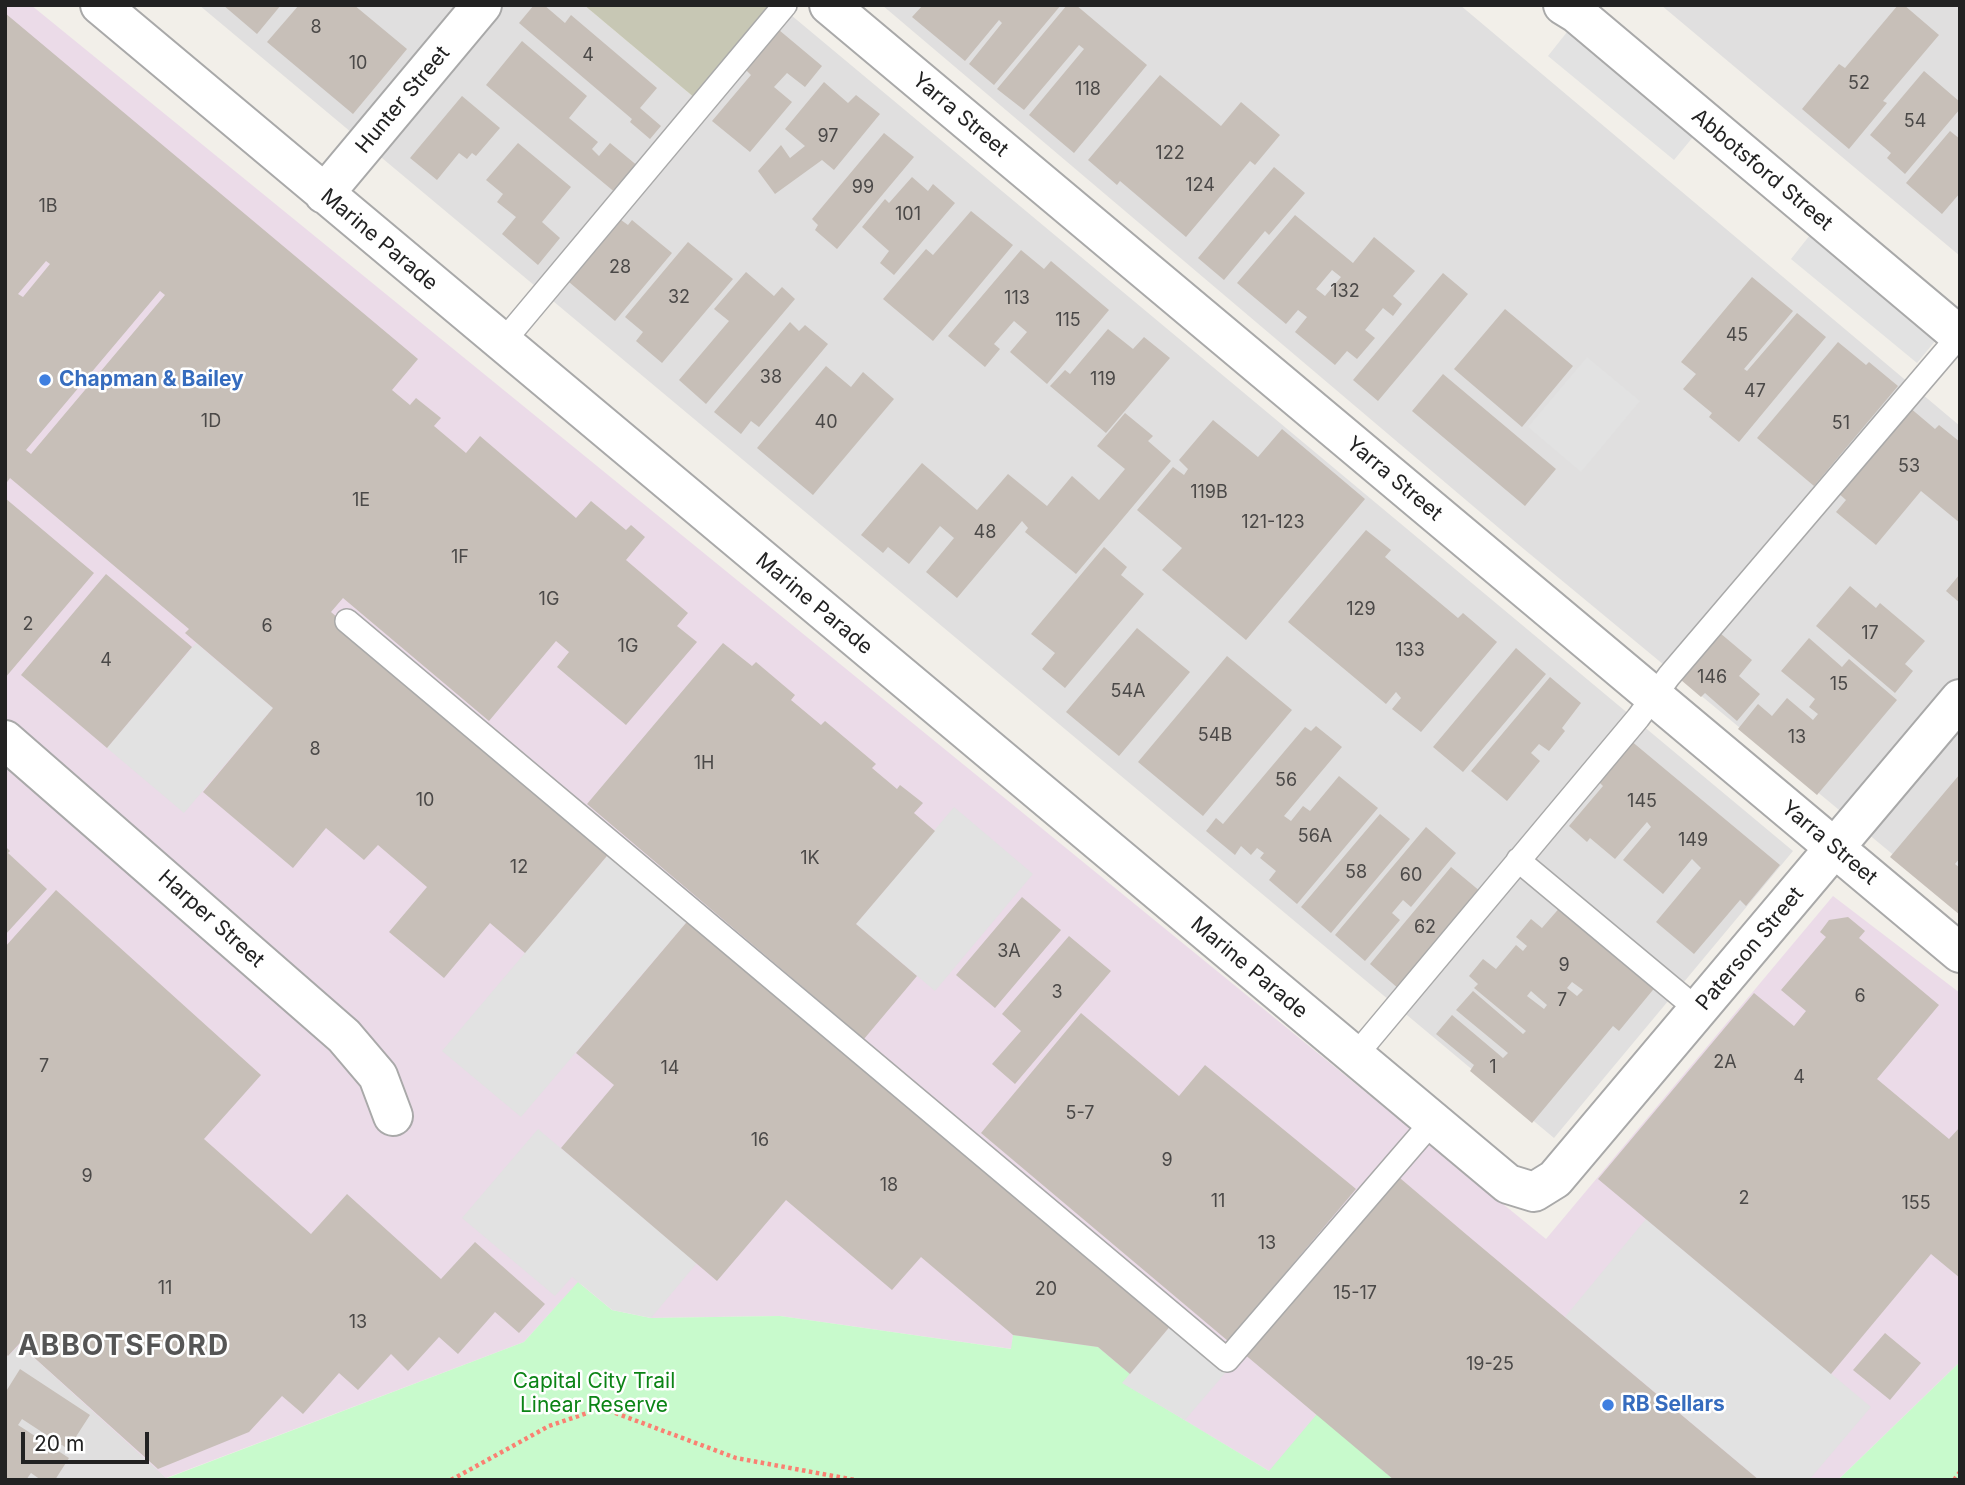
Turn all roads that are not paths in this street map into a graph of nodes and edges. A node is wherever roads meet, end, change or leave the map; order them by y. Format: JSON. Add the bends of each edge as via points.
{"nodes":[{"id":1,"x":100,"y":5,"type":"edge"},
{"id":2,"x":482,"y":5,"type":"edge"},
{"id":3,"x":785,"y":5,"type":"edge"},
{"id":4,"x":829,"y":5,"type":"edge"},
{"id":5,"x":1563,"y":5,"type":"edge"},
{"id":6,"x":324,"y":194,"type":"junction"},
{"id":7,"x":1960,"y":336,"type":"edge"},
{"id":8,"x":502,"y":343,"type":"junction"},
{"id":9,"x":347,"y":621,"type":"dead end"},
{"id":10,"x":1654,"y":697,"type":"junction"},
{"id":11,"x":1960,"y":699,"type":"edge"},
{"id":12,"x":5,"y":740,"type":"edge"},
{"id":13,"x":1834,"y":847,"type":"junction"},
{"id":14,"x":1518,"y":860,"type":"junction"},
{"id":15,"x":1960,"y":953,"type":"edge"},
{"id":16,"x":1698,"y":1010,"type":"junction"},
{"id":17,"x":1354,"y":1056,"type":"junction"},
{"id":18,"x":393,"y":1116,"type":"dead end"},
{"id":19,"x":1433,"y":1121,"type":"junction"},
{"id":20,"x":1534,"y":1192,"type":"joint"}],
"edges":[{"from":1,"to":6,"type":"street","name":"Marine Parade"},
{"from":2,"to":6,"type":"street","name":"Hunter Street"},
{"from":3,"to":8,"type":"lane"},
{"from":4,"to":10,"type":"street","name":"Yarra Street"},
{"from":5,"to":7,"type":"street","name":"Abbotsford Street"},
{"from":6,"to":8,"type":"street","name":"Marine Parade"},
{"from":7,"to":10,"type":"lane"},
{"from":8,"to":17,"type":"street","name":"Marine Parade"},
{"from":9,"to":19,"type":"lane","via":[[1227,1360]]},
{"from":10,"to":13,"type":"street","name":"Yarra Street"},
{"from":10,"to":14,"type":"lane"},
{"from":11,"to":13,"type":"street","name":"Paterson Street"},
{"from":12,"to":18,"type":"street","name":"Harper Street","via":[[344,1036],[378,1076]]},
{"from":13,"to":15,"type":"street","name":"Yarra Street"},
{"from":13,"to":16,"type":"street","name":"Paterson Street"},
{"from":14,"to":16,"type":"lane"},
{"from":14,"to":17,"type":"lane"},
{"from":16,"to":20,"type":"street","name":"Paterson Street","via":[[1555,1179]]},
{"from":17,"to":19,"type":"street","name":"Marine Parade"},
{"from":19,"to":20,"type":"street","name":"Marine Parade","via":[[1508,1184]]}]}
